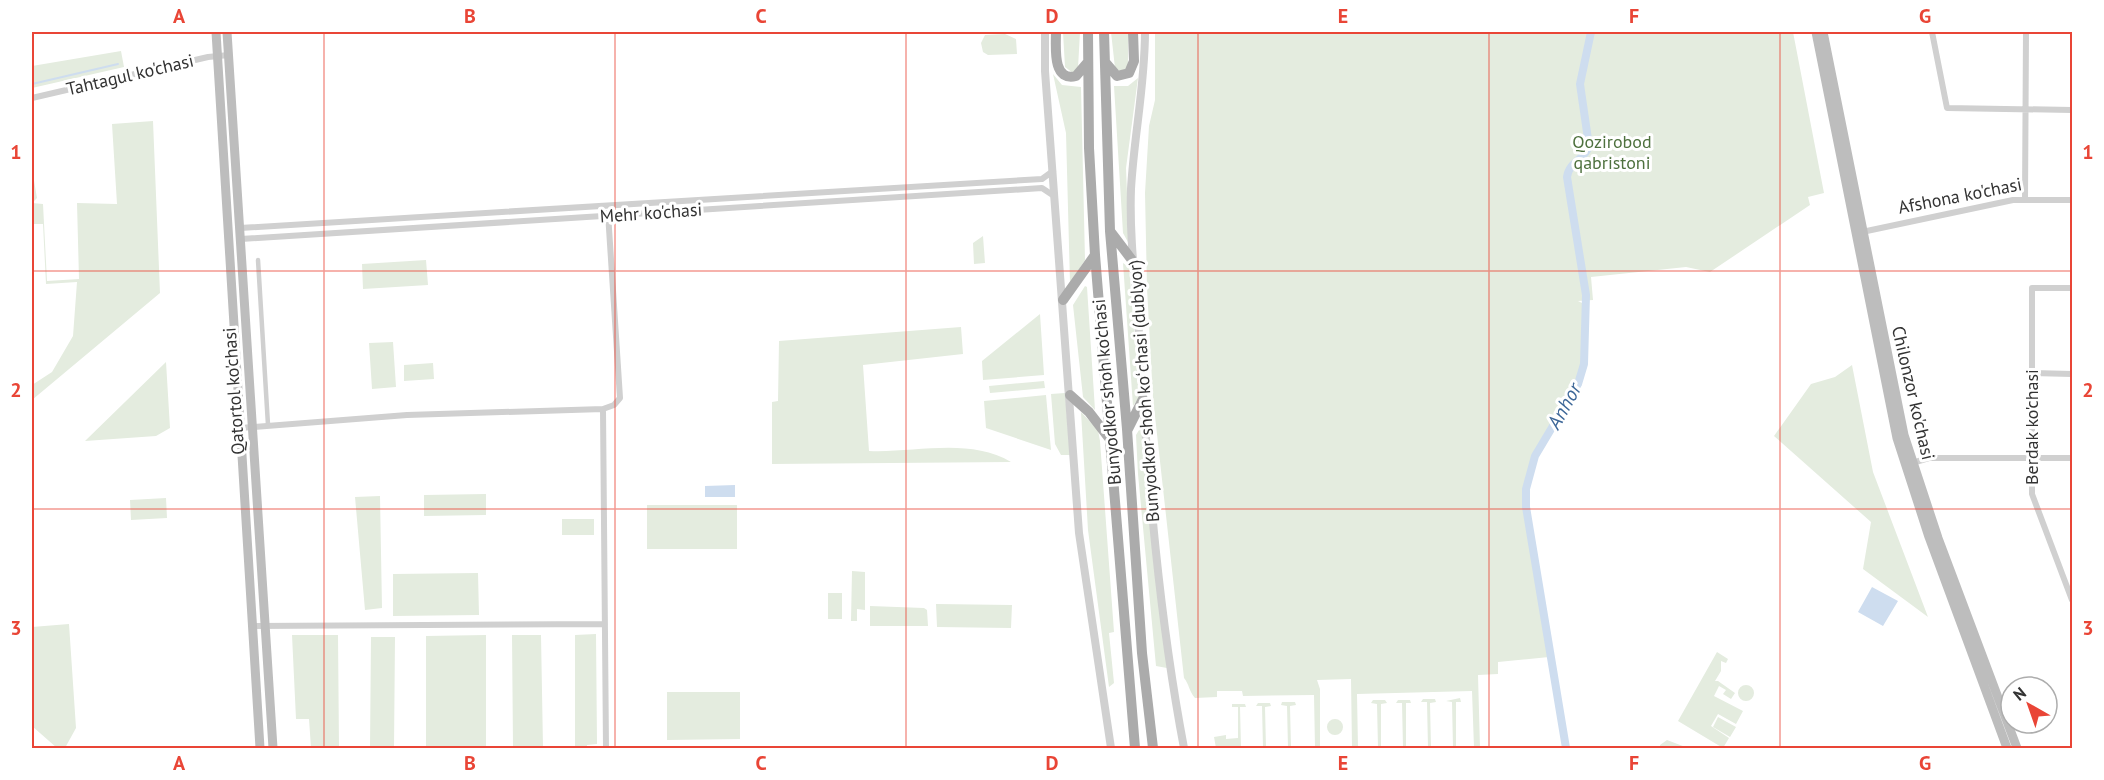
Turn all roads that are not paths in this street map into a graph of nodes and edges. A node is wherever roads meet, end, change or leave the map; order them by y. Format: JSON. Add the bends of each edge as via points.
{"nodes":[{"id":1,"x":216,"y":32,"type":"edge"},
{"id":2,"x":227,"y":32,"type":"edge"},
{"id":3,"x":1045,"y":32,"type":"edge"},
{"id":4,"x":1056,"y":32,"type":"edge"},
{"id":5,"x":1088,"y":32,"type":"edge"},
{"id":6,"x":1104,"y":32,"type":"edge"},
{"id":7,"x":1133,"y":32,"type":"edge"},
{"id":8,"x":1145,"y":32,"type":"edge"},
{"id":9,"x":1816,"y":32,"type":"edge"},
{"id":10,"x":1823,"y":32,"type":"edge"},
{"id":11,"x":1932,"y":32,"type":"edge"},
{"id":12,"x":2026,"y":32,"type":"edge"},
{"id":13,"x":229,"y":55,"type":"junction"},
{"id":14,"x":217,"y":56,"type":"junction"},
{"id":15,"x":1104,"y":61,"type":"junction"},
{"id":16,"x":1088,"y":62,"type":"junction"},
{"id":17,"x":32,"y":98,"type":"edge"},
{"id":18,"x":2026,"y":110,"type":"junction"},
{"id":19,"x":2073,"y":110,"type":"edge"},
{"id":20,"x":1054,"y":171,"type":"junction"},
{"id":21,"x":1042,"y":179,"type":"junction"},
{"id":22,"x":1042,"y":188,"type":"junction"},
{"id":23,"x":779,"y":195,"type":"junction"},
{"id":24,"x":764,"y":196,"type":"junction"},
{"id":25,"x":2025,"y":199,"type":"junction"},
{"id":26,"x":1056,"y":200,"type":"junction"},
{"id":27,"x":2073,"y":200,"type":"edge"},
{"id":28,"x":780,"y":204,"type":"junction"},
{"id":29,"x":616,"y":205,"type":"junction"},
{"id":30,"x":607,"y":206,"type":"junction"},
{"id":31,"x":764,"y":206,"type":"junction"},
{"id":32,"x":517,"y":211,"type":"junction"},
{"id":33,"x":608,"y":215,"type":"junction"},
{"id":34,"x":617,"y":215,"type":"junction"},
{"id":35,"x":517,"y":221,"type":"junction"},
{"id":36,"x":240,"y":228,"type":"junction"},
{"id":37,"x":228,"y":229,"type":"junction"},
{"id":38,"x":1110,"y":231,"type":"junction"},
{"id":39,"x":1859,"y":233,"type":"junction"},
{"id":40,"x":240,"y":239,"type":"junction"},
{"id":41,"x":229,"y":240,"type":"junction"},
{"id":42,"x":1095,"y":255,"type":"junction"},
{"id":43,"x":258,"y":260,"type":"dead end"},
{"id":44,"x":1135,"y":264,"type":"junction"},
{"id":45,"x":2073,"y":288,"type":"edge"},
{"id":46,"x":1063,"y":300,"type":"junction"},
{"id":47,"x":2032,"y":373,"type":"junction"},
{"id":48,"x":2073,"y":374,"type":"edge"},
{"id":49,"x":1070,"y":395,"type":"junction"},
{"id":50,"x":1143,"y":399,"type":"junction"},
{"id":51,"x":603,"y":409,"type":"junction"},
{"id":52,"x":268,"y":425,"type":"junction"},
{"id":53,"x":252,"y":426,"type":"junction"},
{"id":54,"x":240,"y":428,"type":"junction"},
{"id":55,"x":1127,"y":429,"type":"junction"},
{"id":56,"x":1109,"y":438,"type":"junction"},
{"id":57,"x":2031,"y":458,"type":"junction"},
{"id":58,"x":2073,"y":458,"type":"edge"},
{"id":59,"x":1909,"y":463,"type":"junction"},
{"id":60,"x":2073,"y":600,"type":"edge"},
{"id":61,"x":605,"y":624,"type":"junction"},
{"id":62,"x":253,"y":626,"type":"junction"},
{"id":63,"x":265,"y":626,"type":"junction"},
{"id":64,"x":260,"y":748,"type":"edge"},
{"id":65,"x":273,"y":748,"type":"edge"},
{"id":66,"x":606,"y":748,"type":"edge"},
{"id":67,"x":1111,"y":748,"type":"edge"},
{"id":68,"x":1135,"y":748,"type":"edge"},
{"id":69,"x":1153,"y":748,"type":"edge"},
{"id":70,"x":1184,"y":748,"type":"edge"},
{"id":71,"x":2007,"y":748,"type":"edge"},
{"id":72,"x":2017,"y":748,"type":"edge"}],
"edges":[{"from":1,"to":14,"type":"main road","name":"Qatortol ko'chasi"},
{"from":2,"to":13,"type":"main road","name":"Qatortol ko'chasi"},
{"from":3,"to":20,"type":"street"},
{"from":4,"to":16,"type":"main road","via":[[1057,62],[1063,75],[1076,76]]},
{"from":5,"to":16,"type":"main road","name":"Bunyodkor shoh ko'chasi"},
{"from":6,"to":15,"type":"main road","name":"Bunyodkor shoh ko'chasi"},
{"from":7,"to":15,"type":"main road","via":[[1134,61],[1129,73],[1114,75]]},
{"from":8,"to":44,"type":"street","name":"Bunyodkor shoh koʻchasi (dublyor)","via":[[1145,70],[1131,190]]},
{"from":9,"to":39,"type":"main road","name":"Chilonzor ko'chasi"},
{"from":10,"to":39,"type":"main road","name":"Chilonzor ko'chasi"},
{"from":11,"to":18,"type":"street","via":[[1947,108]]},
{"from":12,"to":18,"type":"street"},
{"from":13,"to":14,"type":"street","name":"Tahtagul ko'chasi"},
{"from":13,"to":36,"type":"main road","name":"Qatortol ko'chasi"},
{"from":14,"to":17,"type":"street","name":"Tahtagul ko'chasi"},
{"from":14,"to":37,"type":"main road","name":"Qatortol ko'chasi"},
{"from":15,"to":38,"type":"main road","name":"Bunyodkor shoh ko'chasi"},
{"from":16,"to":42,"type":"main road","name":"Bunyodkor shoh ko'chasi"},
{"from":18,"to":19,"type":"street"},
{"from":18,"to":25,"type":"street"},
{"from":20,"to":21,"type":"street"},
{"from":20,"to":26,"type":"street"},
{"from":21,"to":22,"type":"street"},
{"from":21,"to":23,"type":"street","name":"Mehr ko'chasi"},
{"from":22,"to":26,"type":"street"},
{"from":22,"to":28,"type":"street","name":"Mehr ko'chasi"},
{"from":23,"to":24,"type":"street","name":"Mehr ko'chasi"},
{"from":23,"to":28,"type":"street"},
{"from":24,"to":29,"type":"street","name":"Mehr ko'chasi"},
{"from":24,"to":31,"type":"street"},
{"from":25,"to":27,"type":"street","name":"Afshona ko'chasi"},
{"from":25,"to":39,"type":"street","name":"Afshona ko'chasi"},
{"from":26,"to":46,"type":"street"},
{"from":28,"to":31,"type":"street","name":"Mehr ko'chasi"},
{"from":29,"to":30,"type":"street","name":"Mehr ko'chasi"},
{"from":29,"to":34,"type":"street"},
{"from":30,"to":32,"type":"street","name":"Mehr ko'chasi"},
{"from":30,"to":33,"type":"street"},
{"from":31,"to":34,"type":"street","name":"Mehr ko'chasi"},
{"from":32,"to":35,"type":"street"},
{"from":32,"to":36,"type":"street","name":"Mehr ko'chasi"},
{"from":33,"to":34,"type":"street","name":"Mehr ko'chasi"},
{"from":33,"to":35,"type":"street","name":"Mehr ko'chasi"},
{"from":33,"to":51,"type":"street","via":[[620,398]]},
{"from":35,"to":40,"type":"street","name":"Mehr ko'chasi"},
{"from":36,"to":37,"type":"main road"},
{"from":36,"to":40,"type":"main road","name":"Qatortol ko'chasi"},
{"from":36,"to":41,"type":"main road"},
{"from":37,"to":41,"type":"main road","name":"Qatortol ko'chasi"},
{"from":38,"to":44,"type":"main road"},
{"from":38,"to":55,"type":"main road","name":"Bunyodkor shoh ko'chasi"},
{"from":39,"to":59,"type":"main road","name":"Chilonzor ko'chasi"},
{"from":40,"to":41,"type":"main road"},
{"from":40,"to":53,"type":"main road","name":"Qatortol ko'chasi"},
{"from":41,"to":54,"type":"main road","name":"Qatortol ko'chasi"},
{"from":42,"to":46,"type":"main road"},
{"from":42,"to":56,"type":"main road","name":"Bunyodkor shoh ko'chasi"},
{"from":43,"to":52,"type":"street"},
{"from":44,"to":50,"type":"street","name":"Bunyodkor shoh koʻchasi (dublyor)"},
{"from":45,"to":47,"type":"street","name":"Berdak ko'chasi","via":[[2031,288]]},
{"from":46,"to":49,"type":"street"},
{"from":47,"to":48,"type":"street"},
{"from":47,"to":57,"type":"street","name":"Berdak ko'chasi"},
{"from":49,"to":56,"type":"main road"},
{"from":49,"to":67,"type":"street","via":[[1079,533]]},
{"from":50,"to":55,"type":"main road"},
{"from":50,"to":70,"type":"street","name":"Bunyodkor shoh koʻchasi (dublyor)","via":[[1169,670]]},
{"from":51,"to":52,"type":"street","via":[[407,415]]},
{"from":51,"to":61,"type":"street"},
{"from":52,"to":53,"type":"street"},
{"from":53,"to":54,"type":"street"},
{"from":53,"to":63,"type":"main road","name":"Qatortol ko'chasi"},
{"from":54,"to":62,"type":"main road","name":"Qatortol ko'chasi"},
{"from":55,"to":69,"type":"main road","name":"Bunyodkor shoh ko'chasi","via":[[1142,653]]},
{"from":56,"to":68,"type":"main road","name":"Bunyodkor shoh ko'chasi"},
{"from":57,"to":58,"type":"street"},
{"from":57,"to":59,"type":"street","via":[[1929,458]]},
{"from":57,"to":60,"type":"street","name":"Berdak ko'chasi","via":[[2032,494]]},
{"from":59,"to":71,"type":"main road","name":"Chilonzor ko'chasi","via":[[1929,537]]},
{"from":59,"to":72,"type":"main road","name":"Chilonzor ko'chasi"},
{"from":61,"to":63,"type":"street"},
{"from":61,"to":66,"type":"street"},
{"from":62,"to":63,"type":"street"},
{"from":62,"to":64,"type":"main road","name":"Qatortol ko'chasi"},
{"from":63,"to":65,"type":"main road","name":"Qatortol ko'chasi"}]}
